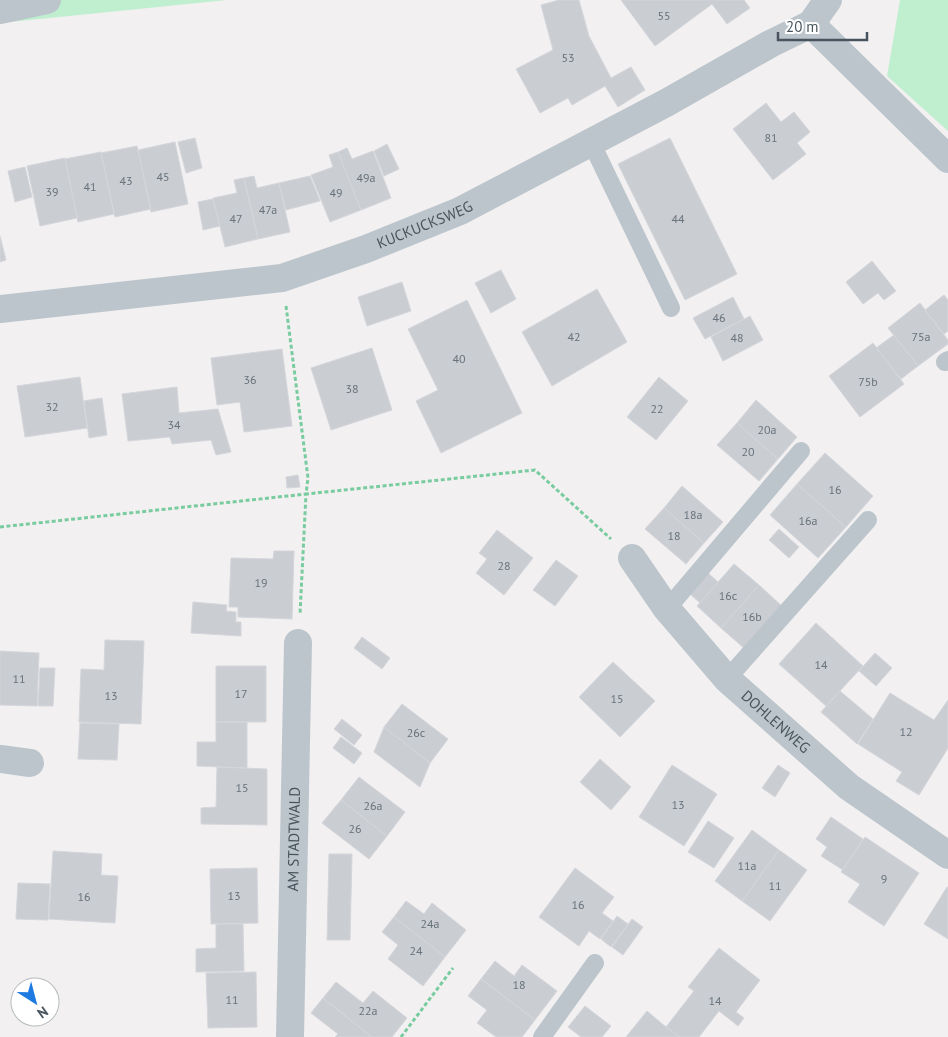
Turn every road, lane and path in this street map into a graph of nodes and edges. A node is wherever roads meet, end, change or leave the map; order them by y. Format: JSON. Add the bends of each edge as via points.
{"nodes":[{"id":1,"x":47,"y":0,"type":"edge"},
{"id":2,"x":828,"y":0,"type":"edge"},
{"id":3,"x":0,"y":10,"type":"edge"},
{"id":4,"x":811,"y":24,"type":"junction"},
{"id":5,"x":591,"y":142,"type":"junction"},
{"id":6,"x":948,"y":159,"type":"edge"},
{"id":7,"x":282,"y":278,"type":"junction"},
{"id":8,"x":671,"y":308,"type":"dead end"},
{"id":9,"x":0,"y":309,"type":"edge"},
{"id":10,"x":801,"y":451,"type":"dead end"},
{"id":11,"x":306,"y":494,"type":"junction"},
{"id":12,"x":868,"y":520,"type":"dead end"},
{"id":13,"x":0,"y":527,"type":"edge"},
{"id":14,"x":632,"y":558,"type":"joint"},
{"id":15,"x":667,"y":609,"type":"junction"},
{"id":16,"x":298,"y":642,"type":"joint"},
{"id":17,"x":727,"y":679,"type":"junction"},
{"id":18,"x":0,"y":760,"type":"edge"},
{"id":19,"x":30,"y":763,"type":"dead end"},
{"id":20,"x":948,"y":855,"type":"edge"},
{"id":21,"x":595,"y":963,"type":"dead end"},
{"id":22,"x":453,"y":968,"type":"dead end"},
{"id":23,"x":290,"y":1037,"type":"edge"},
{"id":24,"x":401,"y":1037,"type":"edge"},
{"id":25,"x":542,"y":1037,"type":"edge"}],
"edges":[{"from":1,"to":3,"type":"street"},
{"from":2,"to":4,"type":"street"},
{"from":4,"to":5,"type":"street","name":"KUCKUCKSWEG"},
{"from":4,"to":6,"type":"street"},
{"from":5,"to":7,"type":"street","name":"KUCKUCKSWEG","via":[[460,211]]},
{"from":5,"to":8,"type":"lane"},
{"from":7,"to":9,"type":"street","name":"KUCKUCKSWEG"},
{"from":7,"to":11,"type":"path","via":[[308,478]]},
{"from":10,"to":15,"type":"lane"},
{"from":11,"to":13,"type":"path"},
{"from":11,"to":14,"type":"path","via":[[535,470]]},
{"from":11,"to":16,"type":"path"},
{"from":12,"to":17,"type":"lane"},
{"from":14,"to":15,"type":"street","name":"DOHLENWEG"},
{"from":15,"to":17,"type":"street","name":"DOHLENWEG"},
{"from":16,"to":23,"type":"street","name":"AM STADTWALD"},
{"from":17,"to":20,"type":"street","name":"DOHLENWEG","via":[[849,787]]},
{"from":18,"to":19,"type":"street"},
{"from":21,"to":25,"type":"lane"},
{"from":22,"to":24,"type":"path"}]}
